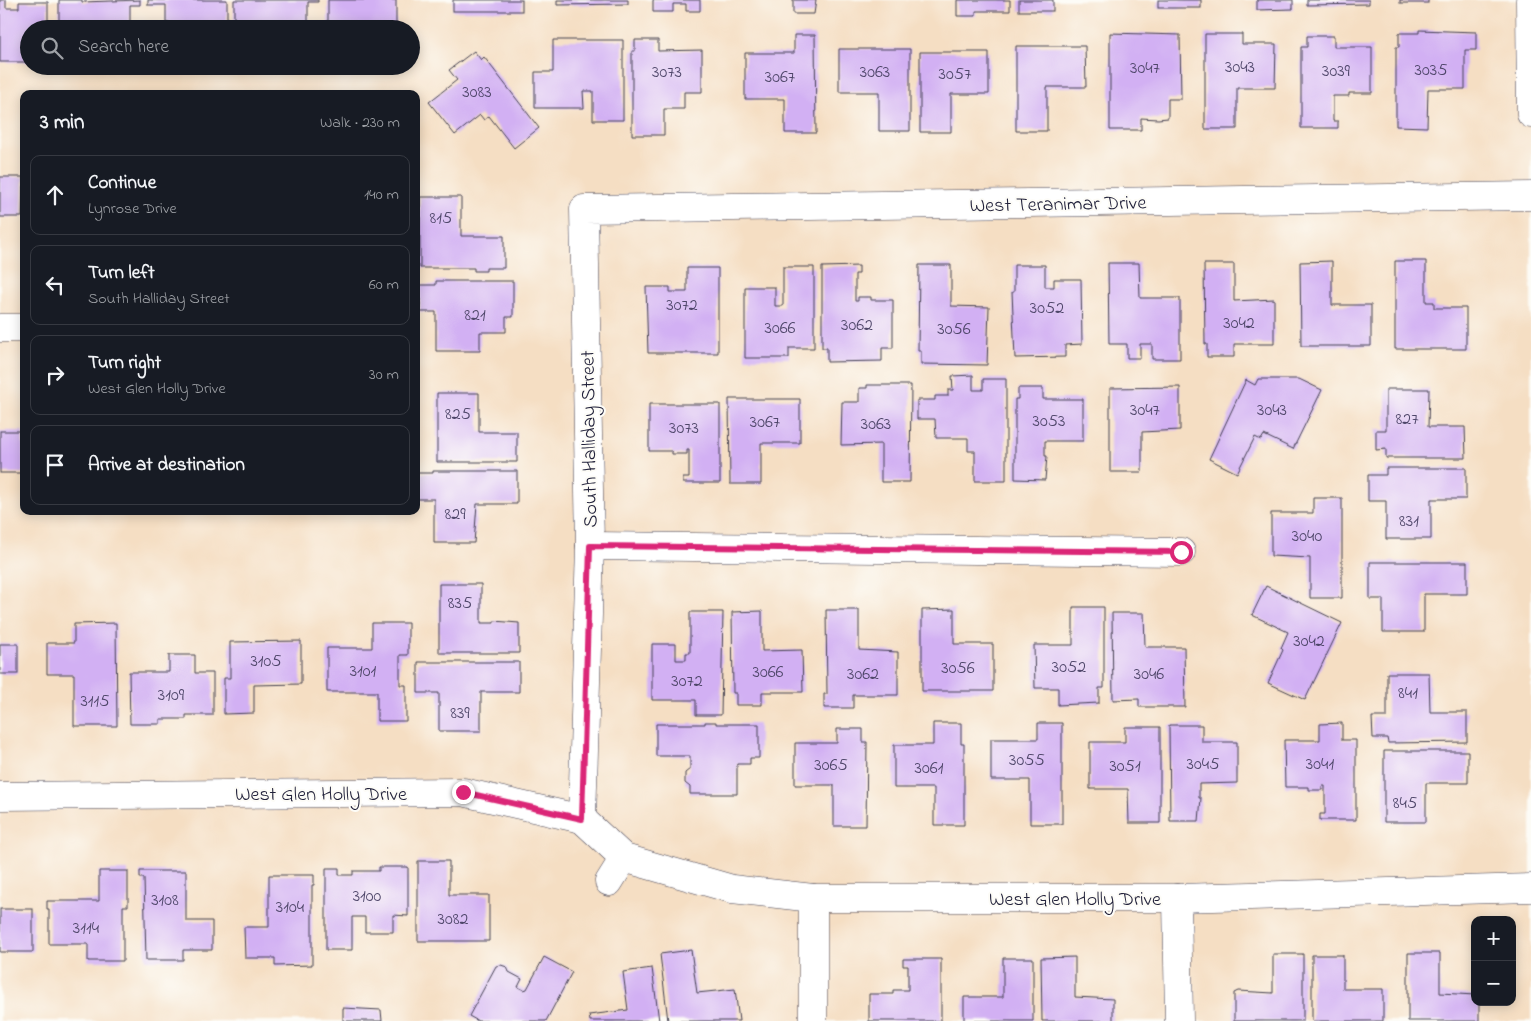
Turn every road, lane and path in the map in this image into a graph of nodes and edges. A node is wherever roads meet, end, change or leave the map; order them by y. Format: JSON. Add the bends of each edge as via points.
{"nodes":[{"id":1,"x":1530,"y":0,"type":"edge"},
{"id":2,"x":1531,"y":114,"type":"edge"},
{"id":3,"x":1531,"y":196,"type":"edge"},
{"id":4,"x":584,"y":209,"type":"joint"},
{"id":5,"x":0,"y":328,"type":"edge"},
{"id":6,"x":20,"y":328,"type":"edge"},
{"id":7,"x":590,"y":546,"type":"junction"},
{"id":8,"x":1181,"y":552,"type":"dead end"},
{"id":9,"x":0,"y":796,"type":"edge"},
{"id":10,"x":582,"y":819,"type":"junction"},
{"id":11,"x":624,"y":858,"type":"junction"},
{"id":12,"x":609,"y":882,"type":"dead end"},
{"id":13,"x":1531,"y":888,"type":"edge"},
{"id":14,"x":813,"y":898,"type":"junction"},
{"id":15,"x":1177,"y":898,"type":"junction"},
{"id":16,"x":813,"y":1021,"type":"edge"},
{"id":17,"x":1179,"y":1021,"type":"edge"}],
"edges":[{"from":1,"to":2,"type":"street"},
{"from":3,"to":4,"type":"street","name":"West Teranimar Drive"},
{"from":4,"to":7,"type":"street","name":"South Halliday Street"},
{"from":5,"to":6,"type":"street"},
{"from":7,"to":8,"type":"street"},
{"from":7,"to":10,"type":"street","name":"South Halliday Street"},
{"from":9,"to":10,"type":"street","name":"West Glen Holly Drive","via":[[463,792]]},
{"from":10,"to":11,"type":"street","name":"West Glen Holly Drive"},
{"from":11,"to":12,"type":"street"},
{"from":11,"to":14,"type":"street","name":"West Glen Holly Drive","via":[[732,889]]},
{"from":13,"to":15,"type":"street","name":"West Glen Holly Drive"},
{"from":14,"to":15,"type":"street","name":"West Glen Holly Drive"},
{"from":14,"to":16,"type":"street"},
{"from":15,"to":17,"type":"street"}]}
